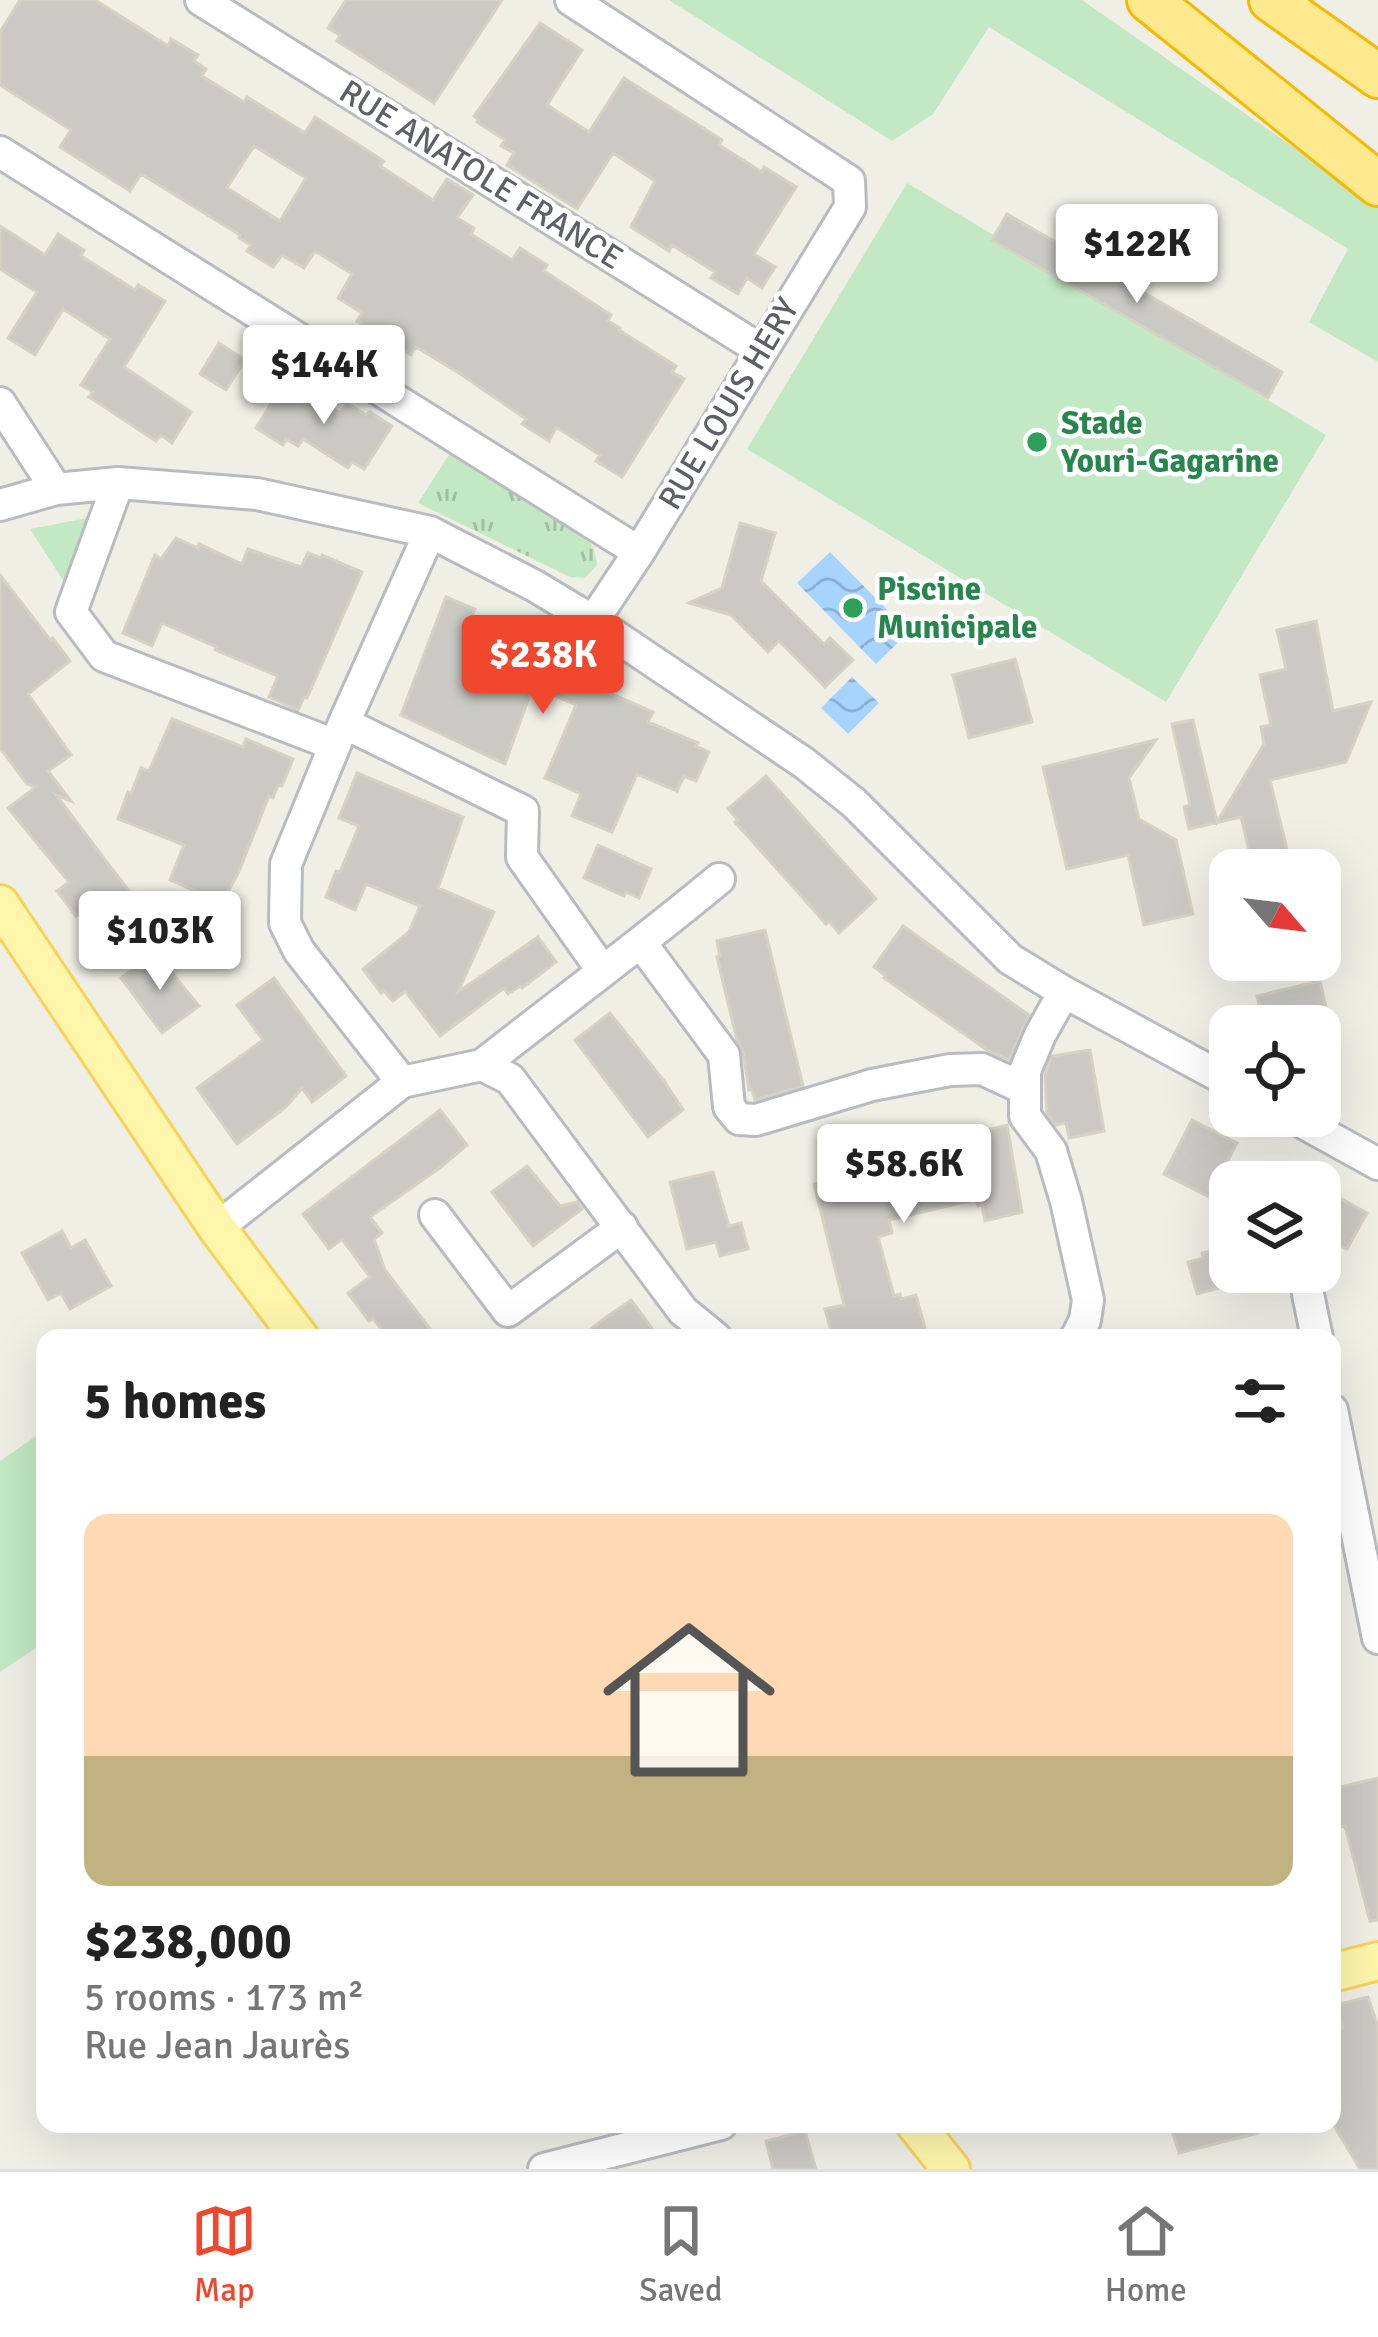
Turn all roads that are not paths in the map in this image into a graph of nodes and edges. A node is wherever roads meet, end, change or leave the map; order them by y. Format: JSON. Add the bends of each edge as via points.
{"nodes":[{"id":1,"x":200,"y":0,"type":"edge"},
{"id":2,"x":571,"y":0,"type":"edge"},
{"id":3,"x":1152,"y":0,"type":"edge"},
{"id":4,"x":1271,"y":0,"type":"edge"},
{"id":5,"x":1378,"y":76,"type":"edge"},
{"id":6,"x":0,"y":152,"type":"edge"},
{"id":7,"x":1378,"y":163,"type":"edge"},
{"id":8,"x":1378,"y":184,"type":"edge"},
{"id":9,"x":761,"y":350,"type":"junction"},
{"id":10,"x":0,"y":403,"type":"edge"},
{"id":11,"x":118,"y":483,"type":"junction"},
{"id":12,"x":56,"y":489,"type":"junction"},
{"id":13,"x":0,"y":505,"type":"edge"},
{"id":14,"x":430,"y":532,"type":"junction"},
{"id":15,"x":639,"y":552,"type":"junction"},
{"id":16,"x":593,"y":621,"type":"junction"},
{"id":17,"x":339,"y":734,"type":"junction"},
{"id":18,"x":719,"y":879,"type":"dead end"},
{"id":19,"x":0,"y":904,"type":"edge"},
{"id":20,"x":641,"y":944,"type":"junction"},
{"id":21,"x":602,"y":970,"type":"junction"},
{"id":22,"x":1064,"y":992,"type":"junction"},
{"id":23,"x":482,"y":1065,"type":"junction"},
{"id":24,"x":1209,"y":1071,"type":"edge"},
{"id":25,"x":402,"y":1082,"type":"junction"},
{"id":26,"x":1025,"y":1090,"type":"junction"},
{"id":27,"x":1329,"y":1137,"type":"edge"},
{"id":28,"x":1378,"y":1164,"type":"edge"},
{"id":29,"x":435,"y":1215,"type":"dead end"},
{"id":30,"x":622,"y":1227,"type":"junction"},
{"id":31,"x":217,"y":1228,"type":"junction"},
{"id":32,"x":1308,"y":1294,"type":"dead end"},
{"id":33,"x":293,"y":1329,"type":"edge"},
{"id":34,"x":705,"y":1329,"type":"edge"},
{"id":35,"x":1080,"y":1329,"type":"edge"},
{"id":36,"x":1315,"y":1329,"type":"edge"},
{"id":37,"x":1341,"y":1455,"type":"edge"},
{"id":38,"x":1378,"y":1638,"type":"edge"},
{"id":39,"x":1378,"y":1961,"type":"edge"},
{"id":40,"x":1341,"y":1971,"type":"edge"},
{"id":41,"x":686,"y":2133,"type":"edge"},
{"id":42,"x":922,"y":2133,"type":"edge"},
{"id":43,"x":953,"y":2133,"type":"edge"},
{"id":44,"x":950,"y":2168,"type":"edge"},
{"id":45,"x":544,"y":2169,"type":"edge"}],
"edges":[{"from":1,"to":9,"type":"street","name":"RUE ANATOLE FRANCE"},
{"from":2,"to":9,"type":"street","name":"RUE LOUIS HERY","via":[[849,181],[850,207]]},
{"from":3,"to":7,"type":"highway"},
{"from":3,"to":8,"type":"highway"},
{"from":4,"to":5,"type":"highway"},
{"from":6,"to":15,"type":"street"},
{"from":9,"to":15,"type":"street","name":"RUE LOUIS HERY"},
{"from":10,"to":12,"type":"street"},
{"from":11,"to":12,"type":"street"},
{"from":11,"to":14,"type":"street","via":[[257,494]]},
{"from":11,"to":17,"type":"street","via":[[71,612],[104,656]]},
{"from":12,"to":13,"type":"street"},
{"from":14,"to":16,"type":"street"},
{"from":14,"to":17,"type":"street"},
{"from":15,"to":16,"type":"street","name":"RUE LOUIS HERY"},
{"from":16,"to":22,"type":"street","via":[[804,763],[1010,959]]},
{"from":17,"to":21,"type":"street","via":[[523,811],[522,857]]},
{"from":17,"to":25,"type":"street","via":[[286,864],[285,923],[298,951]]},
{"from":18,"to":20,"type":"street"},
{"from":19,"to":31,"type":"main road"},
{"from":20,"to":21,"type":"street"},
{"from":20,"to":26,"type":"street","via":[[724,1055],[729,1107],[740,1119],[950,1070],[982,1069]]},
{"from":21,"to":23,"type":"street"},
{"from":22,"to":24,"type":"street"},
{"from":22,"to":26,"type":"street","via":[[1025,1071]]},
{"from":23,"to":25,"type":"street"},
{"from":23,"to":30,"type":"street","via":[[510,1078]]},
{"from":25,"to":31,"type":"street"},
{"from":26,"to":35,"type":"street","via":[[1025,1116],[1051,1150],[1066,1201],[1088,1300]]},
{"from":27,"to":28,"type":"street"},
{"from":29,"to":30,"type":"street","via":[[508,1311]]},
{"from":30,"to":34,"type":"street"},
{"from":31,"to":33,"type":"main road"},
{"from":32,"to":36,"type":"street"},
{"from":37,"to":38,"type":"street"},
{"from":39,"to":40,"type":"main road"},
{"from":41,"to":45,"type":"street"},
{"from":42,"to":44,"type":"main road"},
{"from":43,"to":44,"type":"main road"}]}
